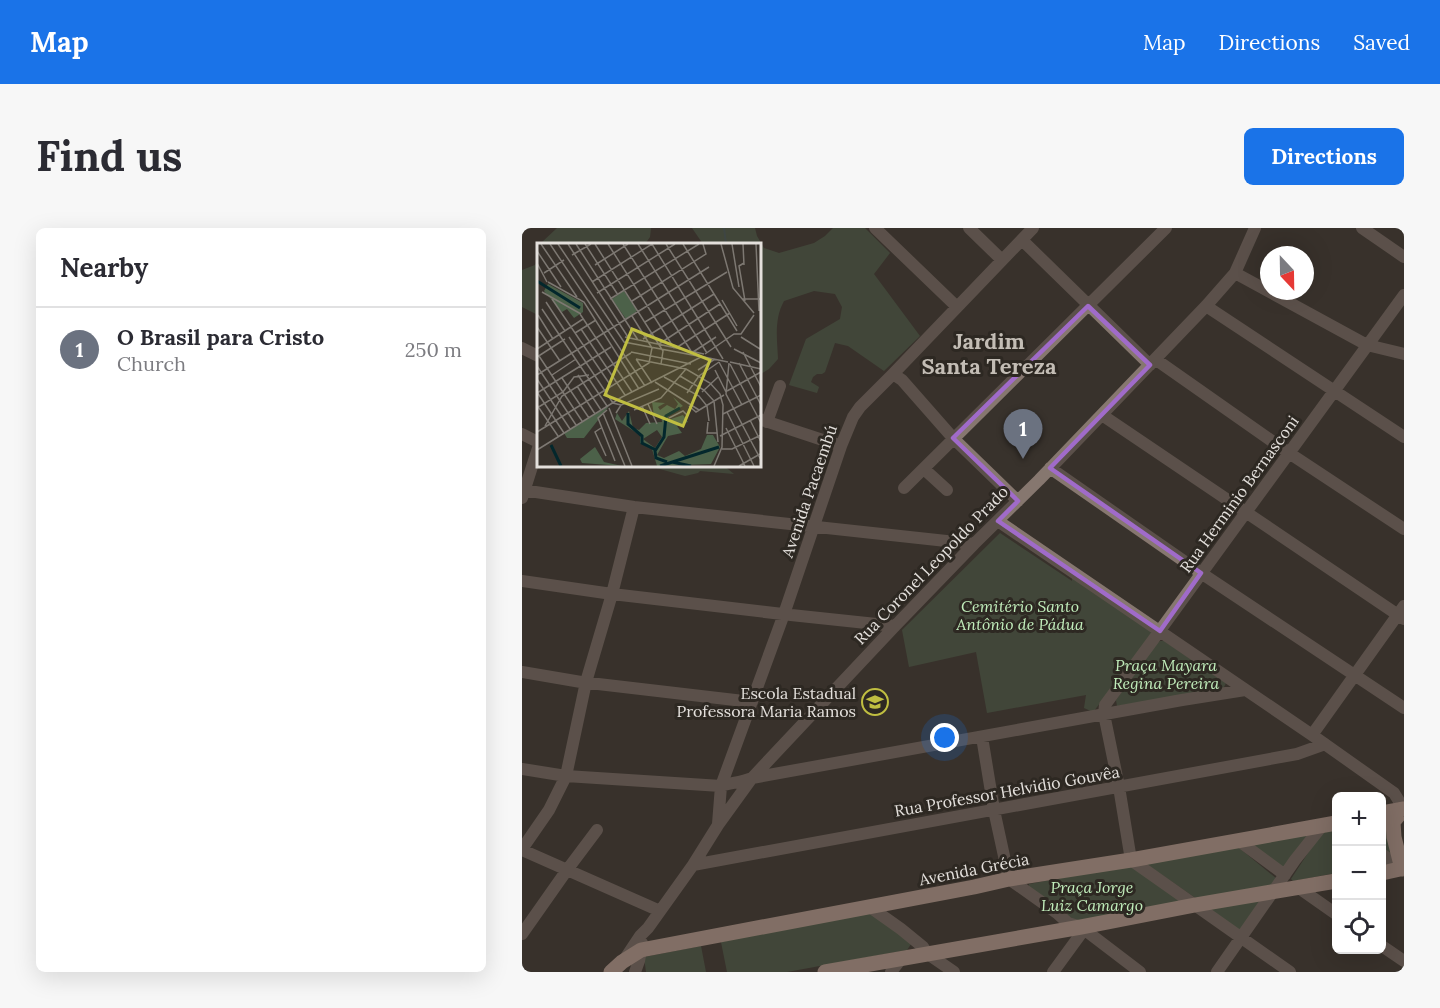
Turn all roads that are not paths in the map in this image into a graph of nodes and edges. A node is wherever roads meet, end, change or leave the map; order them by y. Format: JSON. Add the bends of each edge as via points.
{"nodes":[{"id":1,"x":875,"y":228,"type":"edge"},
{"id":2,"x":969,"y":228,"type":"edge"},
{"id":3,"x":1034,"y":228,"type":"edge"},
{"id":4,"x":1166,"y":228,"type":"edge"},
{"id":5,"x":1255,"y":228,"type":"edge"},
{"id":6,"x":1362,"y":228,"type":"edge"},
{"id":7,"x":1022,"y":240,"type":"junction"},
{"id":8,"x":1404,"y":257,"type":"edge"},
{"id":9,"x":1002,"y":260,"type":"junction"},
{"id":10,"x":1235,"y":273,"type":"junction"},
{"id":11,"x":1404,"y":295,"type":"edge"},
{"id":12,"x":1088,"y":306,"type":"junction"},
{"id":13,"x":1206,"y":306,"type":"junction"},
{"id":14,"x":957,"y":307,"type":"junction"},
{"id":15,"x":1367,"y":345,"type":"junction"},
{"id":16,"x":522,"y":348,"type":"edge"},
{"id":17,"x":1404,"y":354,"type":"edge"},
{"id":18,"x":537,"y":356,"type":"edge"},
{"id":19,"x":1152,"y":362,"type":"junction"},
{"id":20,"x":893,"y":374,"type":"junction"},
{"id":21,"x":780,"y":386,"type":"dead end"},
{"id":22,"x":1335,"y":391,"type":"junction"},
{"id":23,"x":1102,"y":415,"type":"junction"},
{"id":24,"x":763,"y":420,"type":"edge"},
{"id":25,"x":522,"y":434,"type":"edge"},
{"id":26,"x":1404,"y":437,"type":"edge"},
{"id":27,"x":954,"y":438,"type":"junction"},
{"id":28,"x":537,"y":442,"type":"edge"},
{"id":29,"x":841,"y":446,"type":"junction"},
{"id":30,"x":537,"y":450,"type":"edge"},
{"id":31,"x":1289,"y":453,"type":"junction"},
{"id":32,"x":1050,"y":468,"type":"junction"},
{"id":33,"x":924,"y":469,"type":"junction"},
{"id":34,"x":904,"y":488,"type":"dead end"},
{"id":35,"x":947,"y":490,"type":"dead end"},
{"id":36,"x":523,"y":493,"type":"edge"},
{"id":37,"x":1018,"y":501,"type":"junction"},
{"id":38,"x":634,"y":507,"type":"junction"},
{"id":39,"x":1246,"y":512,"type":"junction"},
{"id":40,"x":998,"y":521,"type":"junction"},
{"id":41,"x":813,"y":526,"type":"junction"},
{"id":42,"x":1404,"y":529,"type":"edge"},
{"id":43,"x":974,"y":544,"type":"junction"},
{"id":44,"x":1201,"y":573,"type":"junction"},
{"id":45,"x":522,"y":581,"type":"edge"},
{"id":46,"x":612,"y":594,"type":"junction"},
{"id":47,"x":1402,"y":613,"type":"edge"},
{"id":48,"x":784,"y":614,"type":"junction"},
{"id":49,"x":895,"y":626,"type":"junction"},
{"id":50,"x":1160,"y":631,"type":"junction"},
{"id":51,"x":522,"y":672,"type":"edge"},
{"id":52,"x":1355,"y":675,"type":"junction"},
{"id":53,"x":586,"y":682,"type":"junction"},
{"id":54,"x":1245,"y":690,"type":"junction"},
{"id":55,"x":752,"y":702,"type":"junction"},
{"id":56,"x":1404,"y":708,"type":"edge"},
{"id":57,"x":1104,"y":714,"type":"junction"},
{"id":58,"x":1312,"y":735,"type":"junction"},
{"id":59,"x":981,"y":737,"type":"junction"},
{"id":60,"x":1325,"y":744,"type":"junction"},
{"id":61,"x":522,"y":769,"type":"edge"},
{"id":62,"x":566,"y":776,"type":"junction"},
{"id":63,"x":752,"y":778,"type":"junction"},
{"id":64,"x":721,"y":786,"type":"junction"},
{"id":65,"x":1119,"y":787,"type":"junction"},
{"id":66,"x":1399,"y":794,"type":"edge"},
{"id":67,"x":1404,"y":809,"type":"edge"},
{"id":68,"x":994,"y":810,"type":"junction"},
{"id":69,"x":1386,"y":812,"type":"edge"},
{"id":70,"x":1329,"y":824,"type":"edge"},
{"id":71,"x":718,"y":825,"type":"junction"},
{"id":72,"x":597,"y":830,"type":"dead end"},
{"id":73,"x":1239,"y":841,"type":"junction"},
{"id":74,"x":522,"y":850,"type":"edge"},
{"id":75,"x":1386,"y":857,"type":"edge"},
{"id":76,"x":1131,"y":860,"type":"junction"},
{"id":77,"x":693,"y":865,"type":"junction"},
{"id":78,"x":1403,"y":869,"type":"edge"},
{"id":79,"x":567,"y":870,"type":"junction"},
{"id":80,"x":1386,"y":872,"type":"edge"},
{"id":81,"x":1285,"y":875,"type":"junction"},
{"id":82,"x":1009,"y":879,"type":"junction"},
{"id":83,"x":1332,"y":882,"type":"edge"},
{"id":84,"x":1299,"y":888,"type":"junction"},
{"id":85,"x":1275,"y":891,"type":"junction"},
{"id":86,"x":1195,"y":905,"type":"junction"},
{"id":87,"x":870,"y":907,"type":"junction"},
{"id":88,"x":660,"y":911,"type":"junction"},
{"id":89,"x":1332,"y":911,"type":"edge"},
{"id":90,"x":1081,"y":927,"type":"junction"},
{"id":91,"x":522,"y":934,"type":"edge"},
{"id":92,"x":1242,"y":937,"type":"junction"},
{"id":93,"x":640,"y":943,"type":"junction"},
{"id":94,"x":1386,"y":949,"type":"edge"},
{"id":95,"x":928,"y":954,"type":"junction"},
{"id":96,"x":901,"y":959,"type":"junction"},
{"id":97,"x":1404,"y":962,"type":"edge"},
{"id":98,"x":616,"y":967,"type":"edge"},
{"id":99,"x":635,"y":972,"type":"edge"},
{"id":100,"x":825,"y":972,"type":"edge"},
{"id":101,"x":891,"y":972,"type":"edge"},
{"id":102,"x":954,"y":972,"type":"edge"},
{"id":103,"x":1053,"y":972,"type":"edge"},
{"id":104,"x":1140,"y":972,"type":"edge"},
{"id":105,"x":1217,"y":972,"type":"edge"},
{"id":106,"x":1290,"y":972,"type":"edge"}],
"edges":[{"from":1,"to":14,"type":"street"},
{"from":2,"to":9,"type":"street"},
{"from":3,"to":7,"type":"street","name":"Avenida Pacaembú"},
{"from":4,"to":12,"type":"street"},
{"from":5,"to":10,"type":"street","name":"Rua Coronel Leopoldo Prado"},
{"from":6,"to":8,"type":"street"},
{"from":7,"to":9,"type":"street","name":"Avenida Pacaembú"},
{"from":7,"to":12,"type":"street"},
{"from":9,"to":14,"type":"street","name":"Avenida Pacaembú"},
{"from":10,"to":13,"type":"street","name":"Rua Coronel Leopoldo Prado"},
{"from":10,"to":15,"type":"street"},
{"from":11,"to":15,"type":"street","name":"Rua Herminio Bernasconi"},
{"from":12,"to":19,"type":"street"},
{"from":12,"to":27,"type":"street"},
{"from":13,"to":19,"type":"street","name":"Rua Coronel Leopoldo Prado"},
{"from":13,"to":22,"type":"street"},
{"from":14,"to":20,"type":"street","name":"Avenida Pacaembú"},
{"from":15,"to":17,"type":"street"},
{"from":15,"to":22,"type":"street","name":"Rua Herminio Bernasconi"},
{"from":16,"to":18,"type":"street"},
{"from":19,"to":23,"type":"street","name":"Rua Coronel Leopoldo Prado"},
{"from":19,"to":31,"type":"street"},
{"from":20,"to":27,"type":"street"},
{"from":20,"to":29,"type":"street","name":"Avenida Pacaembú","via":[[860,407]]},
{"from":21,"to":24,"type":"street"},
{"from":22,"to":26,"type":"street"},
{"from":22,"to":31,"type":"street","name":"Rua Herminio Bernasconi"},
{"from":23,"to":32,"type":"street","name":"Rua Coronel Leopoldo Prado"},
{"from":23,"to":39,"type":"street"},
{"from":24,"to":29,"type":"street"},
{"from":25,"to":28,"type":"street"},
{"from":27,"to":33,"type":"street"},
{"from":27,"to":37,"type":"street"},
{"from":29,"to":41,"type":"street","name":"Avenida Pacaembú"},
{"from":30,"to":36,"type":"street"},
{"from":31,"to":39,"type":"street","name":"Rua Herminio Bernasconi"},
{"from":31,"to":42,"type":"street"},
{"from":32,"to":37,"type":"street","name":"Rua Coronel Leopoldo Prado"},
{"from":32,"to":44,"type":"street"},
{"from":33,"to":34,"type":"street"},
{"from":33,"to":35,"type":"street"},
{"from":36,"to":38,"type":"street"},
{"from":37,"to":40,"type":"street","name":"Rua Coronel Leopoldo Prado"},
{"from":38,"to":41,"type":"street"},
{"from":38,"to":46,"type":"street"},
{"from":39,"to":44,"type":"street","name":"Rua Herminio Bernasconi"},
{"from":39,"to":47,"type":"street"},
{"from":40,"to":43,"type":"street","name":"Rua Coronel Leopoldo Prado"},
{"from":40,"to":50,"type":"street"},
{"from":41,"to":43,"type":"street"},
{"from":41,"to":48,"type":"street","name":"Avenida Pacaembú"},
{"from":43,"to":49,"type":"street","name":"Rua Coronel Leopoldo Prado"},
{"from":44,"to":50,"type":"street","name":"Rua Herminio Bernasconi"},
{"from":44,"to":52,"type":"street"},
{"from":45,"to":46,"type":"street"},
{"from":46,"to":48,"type":"street"},
{"from":46,"to":53,"type":"street"},
{"from":47,"to":52,"type":"street"},
{"from":48,"to":49,"type":"street"},
{"from":48,"to":55,"type":"street","name":"Avenida Pacaembú"},
{"from":49,"to":63,"type":"street","name":"Rua Coronel Leopoldo Prado"},
{"from":50,"to":54,"type":"street"},
{"from":50,"to":57,"type":"street","name":"Rua Herminio Bernasconi","via":[[1105,705]]},
{"from":51,"to":53,"type":"street"},
{"from":52,"to":56,"type":"street"},
{"from":52,"to":58,"type":"street"},
{"from":53,"to":55,"type":"street"},
{"from":53,"to":62,"type":"street"},
{"from":54,"to":57,"type":"street"},
{"from":54,"to":58,"type":"street"},
{"from":55,"to":64,"type":"street","name":"Avenida Pacaembú"},
{"from":57,"to":59,"type":"street"},
{"from":57,"to":65,"type":"street"},
{"from":58,"to":60,"type":"street"},
{"from":59,"to":63,"type":"street"},
{"from":59,"to":68,"type":"street"},
{"from":60,"to":65,"type":"street","name":"Rua Professor Helvidio Gouvêa","via":[[1297,754]]},
{"from":60,"to":66,"type":"street"},
{"from":61,"to":62,"type":"street"},
{"from":62,"to":64,"type":"street"},
{"from":62,"to":74,"type":"street"},
{"from":63,"to":64,"type":"street"},
{"from":63,"to":71,"type":"street","name":"Rua Coronel Leopoldo Prado"},
{"from":64,"to":71,"type":"street","name":"Avenida Pacaembú"},
{"from":65,"to":68,"type":"street","name":"Rua Professor Helvidio Gouvêa"},
{"from":65,"to":76,"type":"street"},
{"from":66,"to":67,"type":"street"},
{"from":67,"to":69,"type":"main road"},
{"from":67,"to":78,"type":"main road","via":[[1393,822]]},
{"from":68,"to":77,"type":"street","name":"Rua Professor Helvidio Gouvêa"},
{"from":68,"to":82,"type":"street"},
{"from":70,"to":73,"type":"main road","name":"Avenida Grécia"},
{"from":70,"to":81,"type":"street"},
{"from":71,"to":77,"type":"street","name":"Rua Coronel Leopoldo Prado"},
{"from":72,"to":79,"type":"street"},
{"from":73,"to":76,"type":"main road","name":"Avenida Grécia"},
{"from":73,"to":81,"type":"street"},
{"from":74,"to":79,"type":"street"},
{"from":75,"to":78,"type":"street"},
{"from":76,"to":82,"type":"main road","name":"Avenida Grécia"},
{"from":76,"to":86,"type":"street"},
{"from":77,"to":88,"type":"street","name":"Rua Coronel Leopoldo Prado"},
{"from":78,"to":80,"type":"main road"},
{"from":79,"to":88,"type":"street"},
{"from":79,"to":91,"type":"street"},
{"from":81,"to":85,"type":"street"},
{"from":82,"to":87,"type":"main road","name":"Avenida Grécia"},
{"from":82,"to":90,"type":"street","via":[[1068,923]]},
{"from":83,"to":84,"type":"main road"},
{"from":84,"to":85,"type":"main road"},
{"from":84,"to":89,"type":"street"},
{"from":85,"to":86,"type":"main road"},
{"from":85,"to":92,"type":"street"},
{"from":86,"to":90,"type":"main road"},
{"from":86,"to":92,"type":"street"},
{"from":87,"to":93,"type":"main road","name":"Avenida Grécia"},
{"from":87,"to":95,"type":"street"},
{"from":88,"to":93,"type":"street","name":"Rua Coronel Leopoldo Prado"},
{"from":90,"to":95,"type":"main road"},
{"from":90,"to":103,"type":"street"},
{"from":90,"to":104,"type":"street"},
{"from":92,"to":105,"type":"street"},
{"from":92,"to":106,"type":"street"},
{"from":93,"to":98,"type":"main road","name":"Avenida Grécia"},
{"from":93,"to":99,"type":"street","name":"Rua Coronel Leopoldo Prado"},
{"from":94,"to":97,"type":"street"},
{"from":95,"to":96,"type":"main road"},
{"from":95,"to":102,"type":"street"},
{"from":96,"to":100,"type":"main road"},
{"from":96,"to":101,"type":"street"}]}
